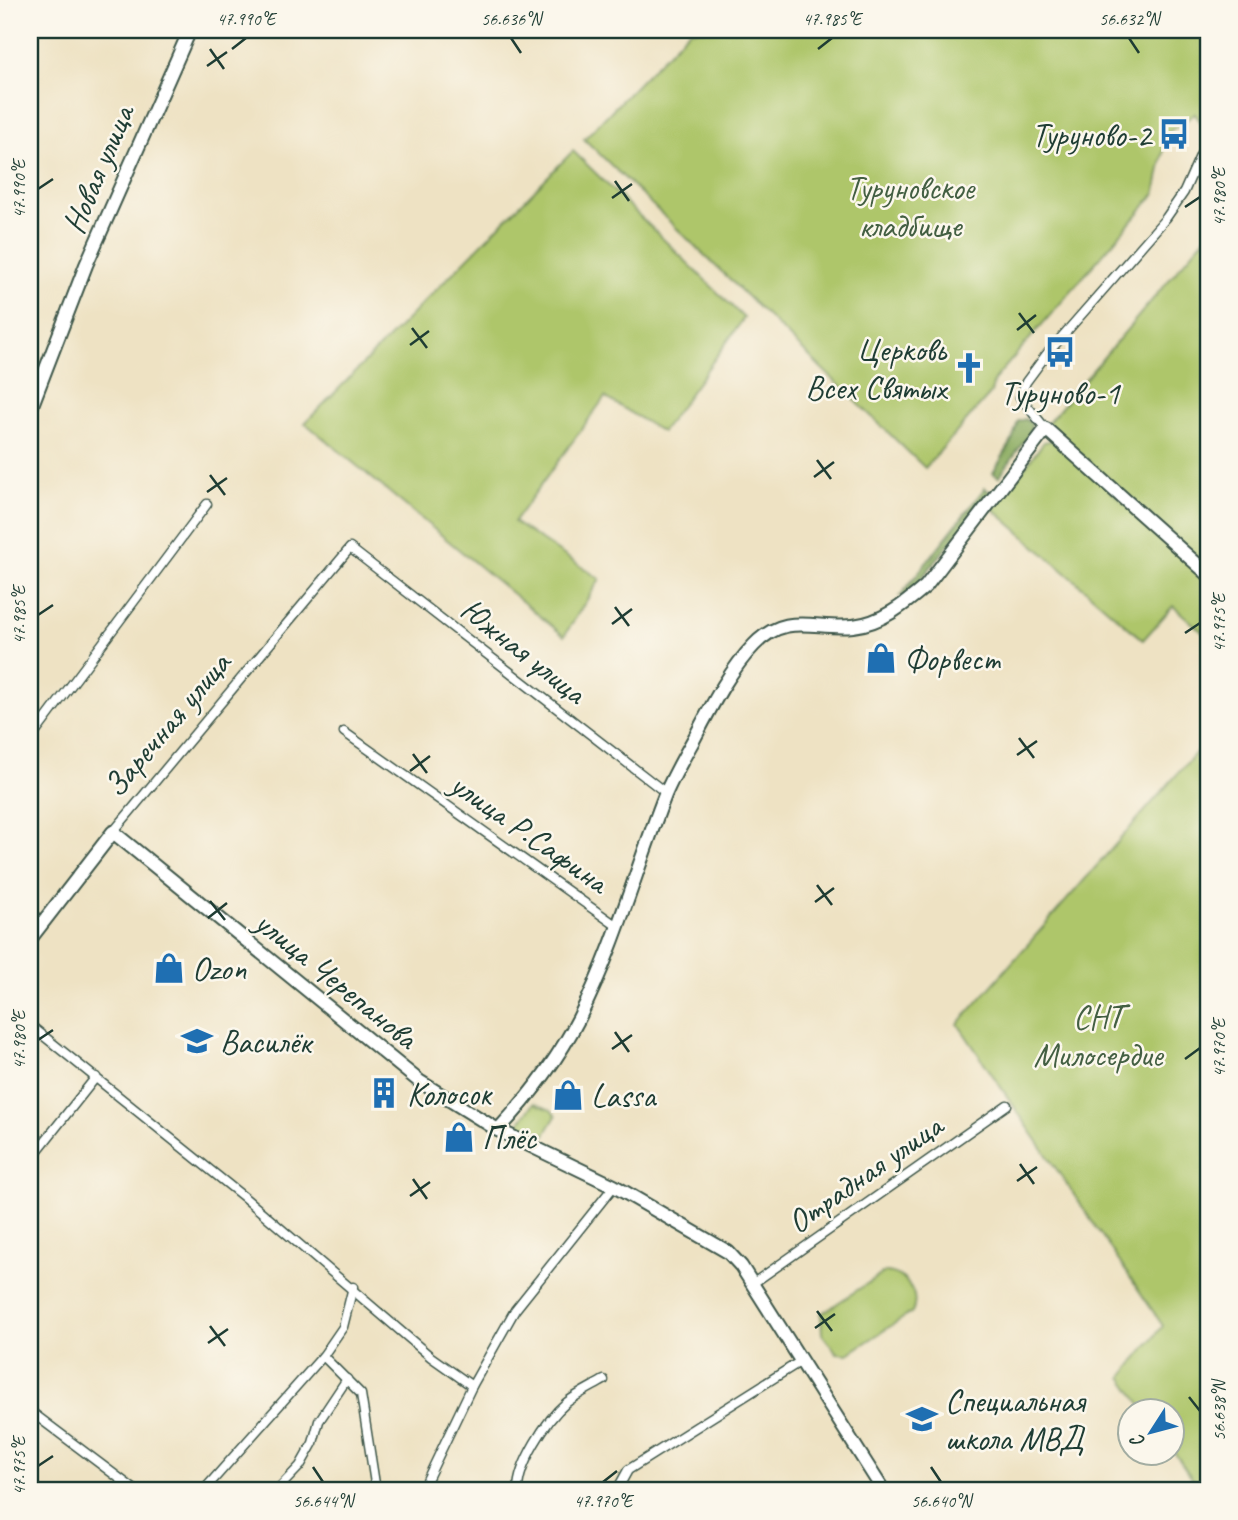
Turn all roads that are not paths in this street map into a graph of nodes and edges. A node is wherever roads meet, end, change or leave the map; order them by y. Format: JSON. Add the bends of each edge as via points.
{"nodes":[{"id":1,"x":190,"y":30,"type":"edge"},
{"id":2,"x":1208,"y":138,"type":"edge"},
{"id":3,"x":30,"y":410,"type":"edge"},
{"id":4,"x":1046,"y":429,"type":"junction"},
{"id":5,"x":207,"y":504,"type":"dead end"},
{"id":6,"x":349,"y":548,"type":"joint"},
{"id":7,"x":1208,"y":574,"type":"edge"},
{"id":8,"x":344,"y":732,"type":"dead end"},
{"id":9,"x":30,"y":740,"type":"edge"},
{"id":10,"x":666,"y":793,"type":"junction"},
{"id":11,"x":113,"y":832,"type":"junction"},
{"id":12,"x":617,"y":926,"type":"junction"},
{"id":13,"x":30,"y":939,"type":"edge"},
{"id":14,"x":30,"y":1025,"type":"edge"},
{"id":15,"x":96,"y":1077,"type":"junction"},
{"id":16,"x":1007,"y":1104,"type":"dead end"},
{"id":17,"x":498,"y":1130,"type":"junction"},
{"id":18,"x":30,"y":1160,"type":"edge"},
{"id":19,"x":614,"y":1186,"type":"junction"},
{"id":20,"x":752,"y":1284,"type":"junction"},
{"id":21,"x":353,"y":1287,"type":"junction"},
{"id":22,"x":323,"y":1356,"type":"junction"},
{"id":23,"x":801,"y":1361,"type":"junction"},
{"id":24,"x":346,"y":1379,"type":"junction"},
{"id":25,"x":604,"y":1380,"type":"dead end"},
{"id":26,"x":472,"y":1386,"type":"junction"},
{"id":27,"x":30,"y":1411,"type":"edge"},
{"id":28,"x":135,"y":1490,"type":"edge"},
{"id":29,"x":204,"y":1490,"type":"edge"},
{"id":30,"x":277,"y":1490,"type":"edge"},
{"id":31,"x":376,"y":1490,"type":"edge"},
{"id":32,"x":430,"y":1490,"type":"edge"},
{"id":33,"x":517,"y":1490,"type":"edge"},
{"id":34,"x":617,"y":1490,"type":"edge"},
{"id":35,"x":883,"y":1490,"type":"edge"}],
"edges":[{"from":1,"to":3,"type":"street","name":"Новая улица","via":[[91,253]]},
{"from":2,"to":4,"type":"street","via":[[1184,192],[1166,218],[1026,382],[1020,397]]},
{"from":4,"to":7,"type":"street"},
{"from":4,"to":10,"type":"street","via":[[926,586],[907,603],[870,622],[783,625],[761,638],[706,715]]},
{"from":5,"to":9,"type":"street"},
{"from":6,"to":10,"type":"street","name":"Южная улица"},
{"from":6,"to":11,"type":"street","name":"Заречная улица"},
{"from":8,"to":12,"type":"street","name":"улица Р.Сафина"},
{"from":10,"to":12,"type":"street"},
{"from":11,"to":13,"type":"street","name":"Заречная улица"},
{"from":11,"to":17,"type":"street","name":"улица Черепанова","via":[[419,1080]]},
{"from":12,"to":17,"type":"street","via":[[564,1045]]},
{"from":14,"to":15,"type":"street"},
{"from":15,"to":18,"type":"street"},
{"from":15,"to":21,"type":"street"},
{"from":16,"to":20,"type":"street","name":"Отрадная улица"},
{"from":17,"to":19,"type":"street","name":"улица Черепанова"},
{"from":19,"to":20,"type":"street","name":"улица Черепанова","via":[[721,1246]]},
{"from":19,"to":26,"type":"street","via":[[514,1310]]},
{"from":20,"to":23,"type":"street","name":"улица Черепанова"},
{"from":21,"to":22,"type":"street","via":[[343,1327]]},
{"from":21,"to":26,"type":"street"},
{"from":22,"to":24,"type":"street"},
{"from":22,"to":29,"type":"street"},
{"from":23,"to":34,"type":"street","via":[[628,1470]]},
{"from":23,"to":35,"type":"street","name":"улица Черепанова"},
{"from":24,"to":30,"type":"street","via":[[318,1421],[313,1443],[300,1466]]},
{"from":24,"to":31,"type":"street","via":[[360,1394]]},
{"from":25,"to":33,"type":"street","via":[[565,1404],[552,1420],[520,1469]]},
{"from":26,"to":32,"type":"street","via":[[427,1480]]},
{"from":27,"to":28,"type":"street"}]}
